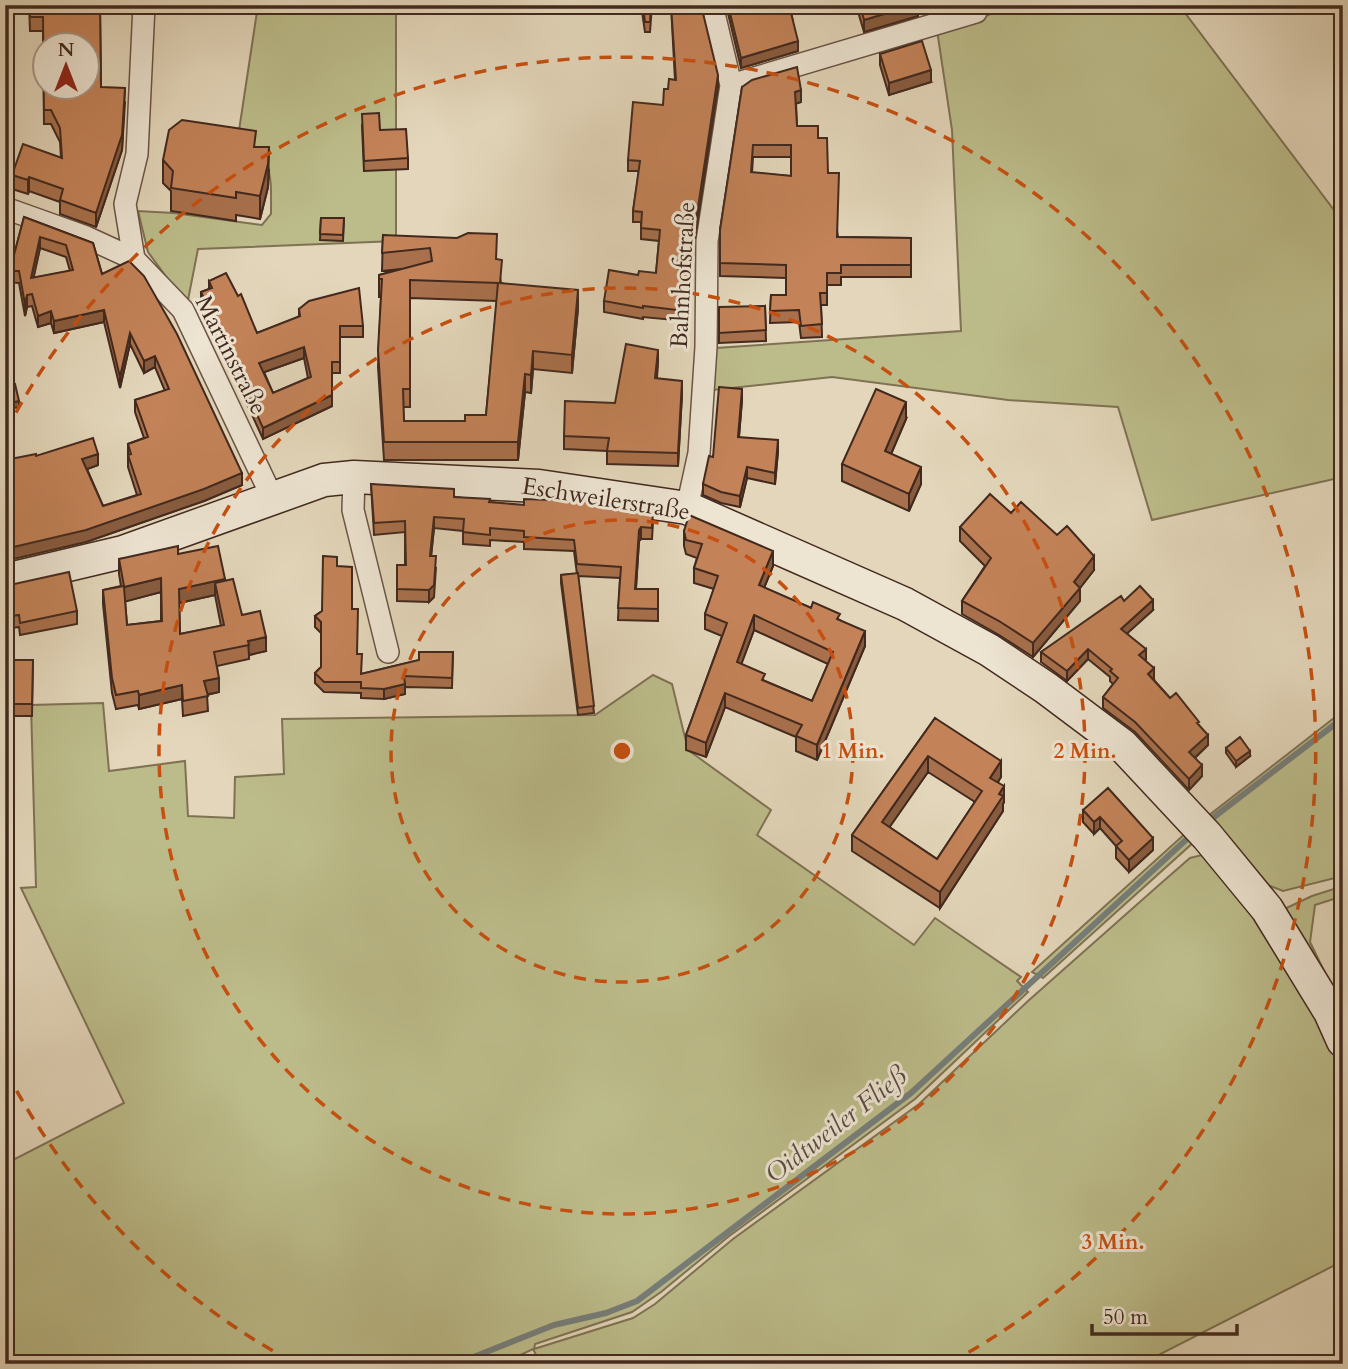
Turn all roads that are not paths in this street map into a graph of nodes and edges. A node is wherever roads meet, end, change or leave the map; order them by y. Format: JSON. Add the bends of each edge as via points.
{"nodes":[{"id":1,"x":144,"y":5,"type":"edge"},
{"id":2,"x":712,"y":5,"type":"edge"},
{"id":3,"x":976,"y":12,"type":"dead end"},
{"id":4,"x":731,"y":85,"type":"junction"},
{"id":5,"x":5,"y":208,"type":"edge"},
{"id":6,"x":134,"y":259,"type":"junction"},
{"id":7,"x":355,"y":477,"type":"junction"},
{"id":8,"x":272,"y":497,"type":"junction"},
{"id":9,"x":687,"y":508,"type":"junction"},
{"id":10,"x":5,"y":580,"type":"edge"},
{"id":11,"x":388,"y":652,"type":"dead end"},
{"id":12,"x":1343,"y":1041,"type":"edge"}],
"edges":[{"from":1,"to":6,"type":"street","via":[[137,154],[125,204]]},
{"from":2,"to":4,"type":"street","name":"Bahnhofstraße"},
{"from":3,"to":4,"type":"street"},
{"from":4,"to":9,"type":"street","name":"Bahnhofstraße","via":[[707,241],[699,453]]},
{"from":5,"to":6,"type":"street","name":"Martinstraße"},
{"from":6,"to":8,"type":"street","name":"Martinstraße","via":[[183,310]]},
{"from":7,"to":8,"type":"street","name":"Eschweilerstraße","via":[[324,480]]},
{"from":7,"to":9,"type":"street","name":"Eschweilerstraße","via":[[540,486]]},
{"from":7,"to":11,"type":"street","via":[[353,510]]},
{"from":8,"to":10,"type":"street","name":"Eschweilerstraße","via":[[122,552]]},
{"from":9,"to":12,"type":"street","name":"Eschweilerstraße","via":[[905,604],[989,650],[1122,746],[1207,836],[1267,909]]}]}
